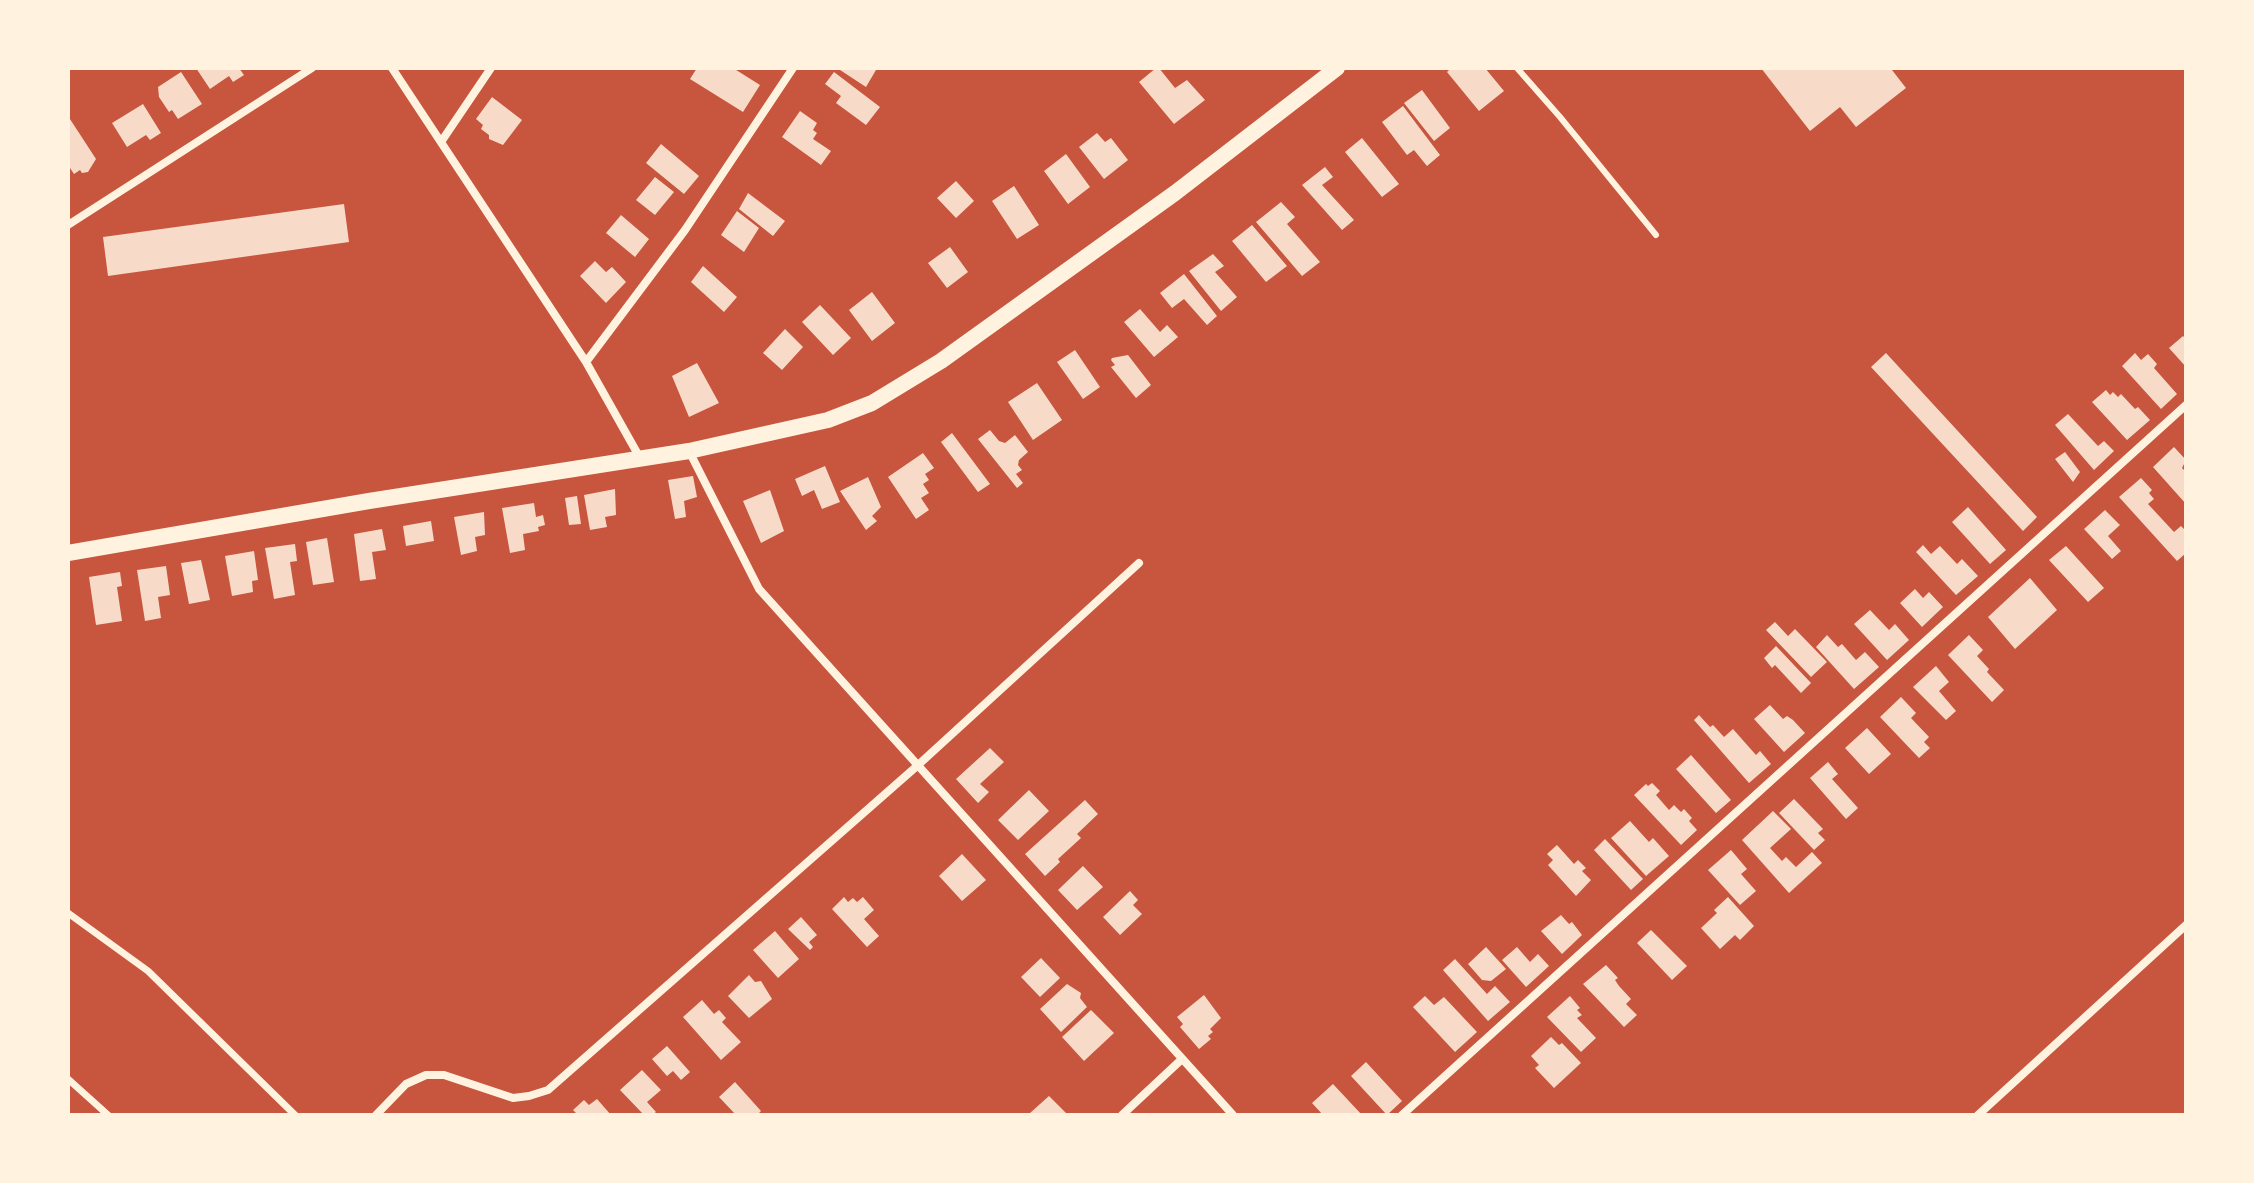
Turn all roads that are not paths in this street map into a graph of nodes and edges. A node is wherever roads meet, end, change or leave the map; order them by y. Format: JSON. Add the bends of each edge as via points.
{"nodes":[{"id":1,"x":312,"y":68,"type":"edge"},
{"id":2,"x":392,"y":68,"type":"edge"},
{"id":3,"x":491,"y":68,"type":"edge"},
{"id":4,"x":793,"y":68,"type":"edge"},
{"id":5,"x":1337,"y":68,"type":"edge"},
{"id":6,"x":1517,"y":68,"type":"edge"},
{"id":7,"x":441,"y":142,"type":"junction"},
{"id":8,"x":68,"y":225,"type":"edge"},
{"id":9,"x":1656,"y":235,"type":"dead end"},
{"id":10,"x":586,"y":362,"type":"junction"},
{"id":11,"x":2186,"y":405,"type":"edge"},
{"id":12,"x":689,"y":451,"type":"junction"},
{"id":13,"x":640,"y":458,"type":"junction"},
{"id":14,"x":68,"y":553,"type":"edge"},
{"id":15,"x":1139,"y":563,"type":"dead end"},
{"id":16,"x":917,"y":766,"type":"junction"},
{"id":17,"x":68,"y":913,"type":"edge"},
{"id":18,"x":2186,"y":925,"type":"edge"},
{"id":19,"x":1182,"y":1059,"type":"junction"},
{"id":20,"x":68,"y":1079,"type":"edge"},
{"id":21,"x":108,"y":1115,"type":"edge"},
{"id":22,"x":295,"y":1115,"type":"edge"},
{"id":23,"x":376,"y":1115,"type":"edge"},
{"id":24,"x":1122,"y":1115,"type":"edge"},
{"id":25,"x":1233,"y":1115,"type":"edge"},
{"id":26,"x":1402,"y":1115,"type":"edge"},
{"id":27,"x":1978,"y":1115,"type":"edge"}],
"edges":[{"from":1,"to":8,"type":"street"},
{"from":2,"to":7,"type":"street"},
{"from":3,"to":7,"type":"street"},
{"from":4,"to":10,"type":"street","via":[[685,230]]},
{"from":5,"to":12,"type":"main road","via":[[1175,193],[941,361],[872,403],[828,420]]},
{"from":6,"to":9,"type":"lane"},
{"from":7,"to":10,"type":"street"},
{"from":10,"to":13,"type":"street"},
{"from":11,"to":26,"type":"street"},
{"from":12,"to":13,"type":"main road"},
{"from":12,"to":16,"type":"street","via":[[759,589]]},
{"from":13,"to":14,"type":"main road"},
{"from":15,"to":16,"type":"street"},
{"from":16,"to":19,"type":"street"},
{"from":16,"to":23,"type":"street","via":[[548,1090],[513,1098],[444,1075],[426,1075],[406,1084]]},
{"from":17,"to":22,"type":"street","via":[[148,971]]},
{"from":18,"to":27,"type":"street"},
{"from":19,"to":24,"type":"street"},
{"from":19,"to":25,"type":"street"},
{"from":20,"to":21,"type":"street"}]}
